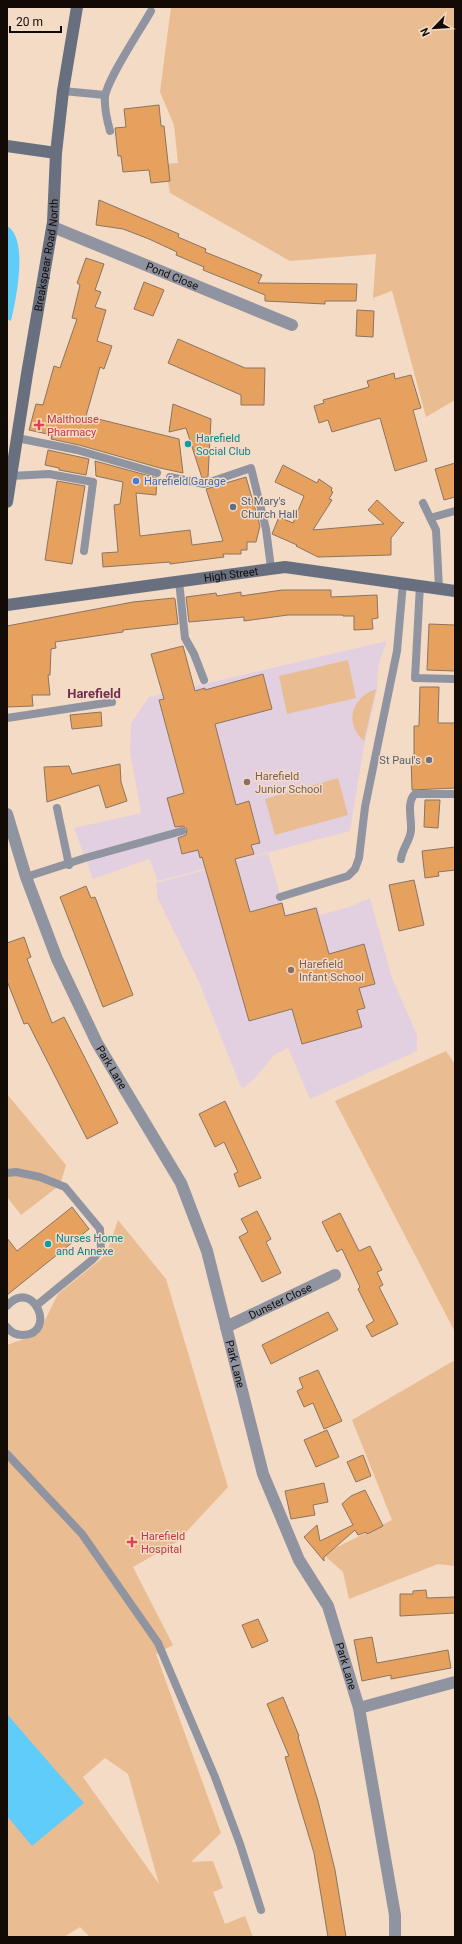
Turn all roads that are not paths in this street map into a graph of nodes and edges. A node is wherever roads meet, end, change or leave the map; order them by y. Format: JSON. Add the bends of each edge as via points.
{"nodes":[{"id":1,"x":76,"y":7,"type":"edge"},
{"id":2,"x":151,"y":11,"type":"dead end"},
{"id":3,"x":63,"y":91,"type":"junction"},
{"id":4,"x":105,"y":95,"type":"junction"},
{"id":5,"x":110,"y":131,"type":"dead end"},
{"id":6,"x":7,"y":146,"type":"edge"},
{"id":7,"x":56,"y":153,"type":"junction"},
{"id":8,"x":52,"y":227,"type":"junction"},
{"id":9,"x":292,"y":325,"type":"dead end"},
{"id":10,"x":17,"y":438,"type":"junction"},
{"id":11,"x":157,"y":473,"type":"dead end"},
{"id":12,"x":11,"y":476,"type":"junction"},
{"id":13,"x":170,"y":477,"type":"dead end"},
{"id":14,"x":7,"y":502,"type":"edge"},
{"id":15,"x":423,"y":503,"type":"dead end"},
{"id":16,"x":455,"y":512,"type":"edge"},
{"id":17,"x":430,"y":518,"type":"junction"},
{"id":18,"x":84,"y":551,"type":"dead end"},
{"id":19,"x":271,"y":568,"type":"junction"},
{"id":20,"x":179,"y":581,"type":"junction"},
{"id":21,"x":403,"y":583,"type":"junction"},
{"id":22,"x":420,"y":586,"type":"junction"},
{"id":23,"x":439,"y":588,"type":"junction"},
{"id":24,"x":455,"y":591,"type":"edge"},
{"id":25,"x":7,"y":605,"type":"edge"},
{"id":26,"x":455,"y":679,"type":"edge"},
{"id":27,"x":204,"y":680,"type":"dead end"},
{"id":28,"x":112,"y":702,"type":"dead end"},
{"id":29,"x":7,"y":718,"type":"edge"},
{"id":30,"x":455,"y":794,"type":"edge"},
{"id":31,"x":58,"y":808,"type":"dead end"},
{"id":32,"x":7,"y":814,"type":"edge"},
{"id":33,"x":182,"y":831,"type":"dead end"},
{"id":34,"x":401,"y":859,"type":"dead end"},
{"id":35,"x":69,"y":865,"type":"junction"},
{"id":36,"x":26,"y":877,"type":"junction"},
{"id":37,"x":280,"y":897,"type":"dead end"},
{"id":38,"x":7,"y":1173,"type":"edge"},
{"id":39,"x":335,"y":1275,"type":"dead end"},
{"id":40,"x":37,"y":1305,"type":"junction"},
{"id":41,"x":7,"y":1306,"type":"edge"},
{"id":42,"x":226,"y":1327,"type":"junction"},
{"id":43,"x":7,"y":1328,"type":"edge"},
{"id":44,"x":7,"y":1454,"type":"edge"},
{"id":45,"x":455,"y":1682,"type":"edge"},
{"id":46,"x":358,"y":1708,"type":"junction"},
{"id":47,"x":261,"y":1910,"type":"dead end"},
{"id":48,"x":395,"y":1937,"type":"edge"}],
"edges":[{"from":1,"to":3,"type":"street","name":"Breakspear Road North"},
{"from":2,"to":4,"type":"lane","via":[[112,78]]},
{"from":3,"to":4,"type":"lane"},
{"from":3,"to":7,"type":"street","name":"Breakspear Road North"},
{"from":4,"to":5,"type":"lane","via":[[105,111]]},
{"from":6,"to":7,"type":"street"},
{"from":7,"to":8,"type":"street","name":"Breakspear Road North"},
{"from":8,"to":9,"type":"street","name":"Pond Close"},
{"from":8,"to":10,"type":"street","name":"Breakspear Road North"},
{"from":10,"to":11,"type":"lane","via":[[77,450]]},
{"from":10,"to":12,"type":"street","name":"Breakspear Road North"},
{"from":12,"to":14,"type":"street","name":"Breakspear Road North"},
{"from":12,"to":18,"type":"lane","via":[[49,474],[93,482]]},
{"from":13,"to":19,"type":"lane","via":[[204,484],[251,468],[266,529]]},
{"from":15,"to":17,"type":"lane"},
{"from":16,"to":17,"type":"lane"},
{"from":17,"to":23,"type":"lane","via":[[436,530]]},
{"from":19,"to":20,"type":"street","name":"High Street"},
{"from":19,"to":21,"type":"street","name":"High Street","via":[[285,567]]},
{"from":20,"to":25,"type":"street","name":"High Street"},
{"from":20,"to":27,"type":"lane","via":[[185,638]]},
{"from":21,"to":22,"type":"street","name":"High Street"},
{"from":21,"to":37,"type":"lane","via":[[394,674],[365,807],[355,869],[348,876]]},
{"from":22,"to":23,"type":"street","name":"High Street"},
{"from":22,"to":26,"type":"lane","via":[[415,678]]},
{"from":23,"to":24,"type":"street","name":"High Street"},
{"from":28,"to":29,"type":"lane"},
{"from":30,"to":34,"type":"lane","via":[[415,794],[412,797],[411,832]]},
{"from":31,"to":35,"type":"lane"},
{"from":32,"to":36,"type":"street","name":"Park Lane"},
{"from":33,"to":35,"type":"lane","via":[[85,858]]},
{"from":35,"to":36,"type":"lane"},
{"from":36,"to":42,"type":"street","name":"Park Lane","via":[[57,959],[97,1043],[181,1183],[207,1251]]},
{"from":38,"to":40,"type":"lane","via":[[16,1172],[40,1177],[65,1187],[100,1229],[100,1250],[92,1260]]},
{"from":39,"to":42,"type":"street","name":"Dunster Close"},
{"from":40,"to":41,"type":"lane","via":[[22,1298]]},
{"from":40,"to":43,"type":"lane","via":[[41,1318],[36,1329],[26,1335],[19,1335]]},
{"from":42,"to":46,"type":"street","name":"Park Lane","via":[[263,1474],[299,1560],[328,1606]]},
{"from":44,"to":47,"type":"lane","via":[[82,1534],[158,1643],[215,1777]]},
{"from":45,"to":46,"type":"street"},
{"from":46,"to":48,"type":"street","name":"Park Lane","via":[[395,1915]]}]}
